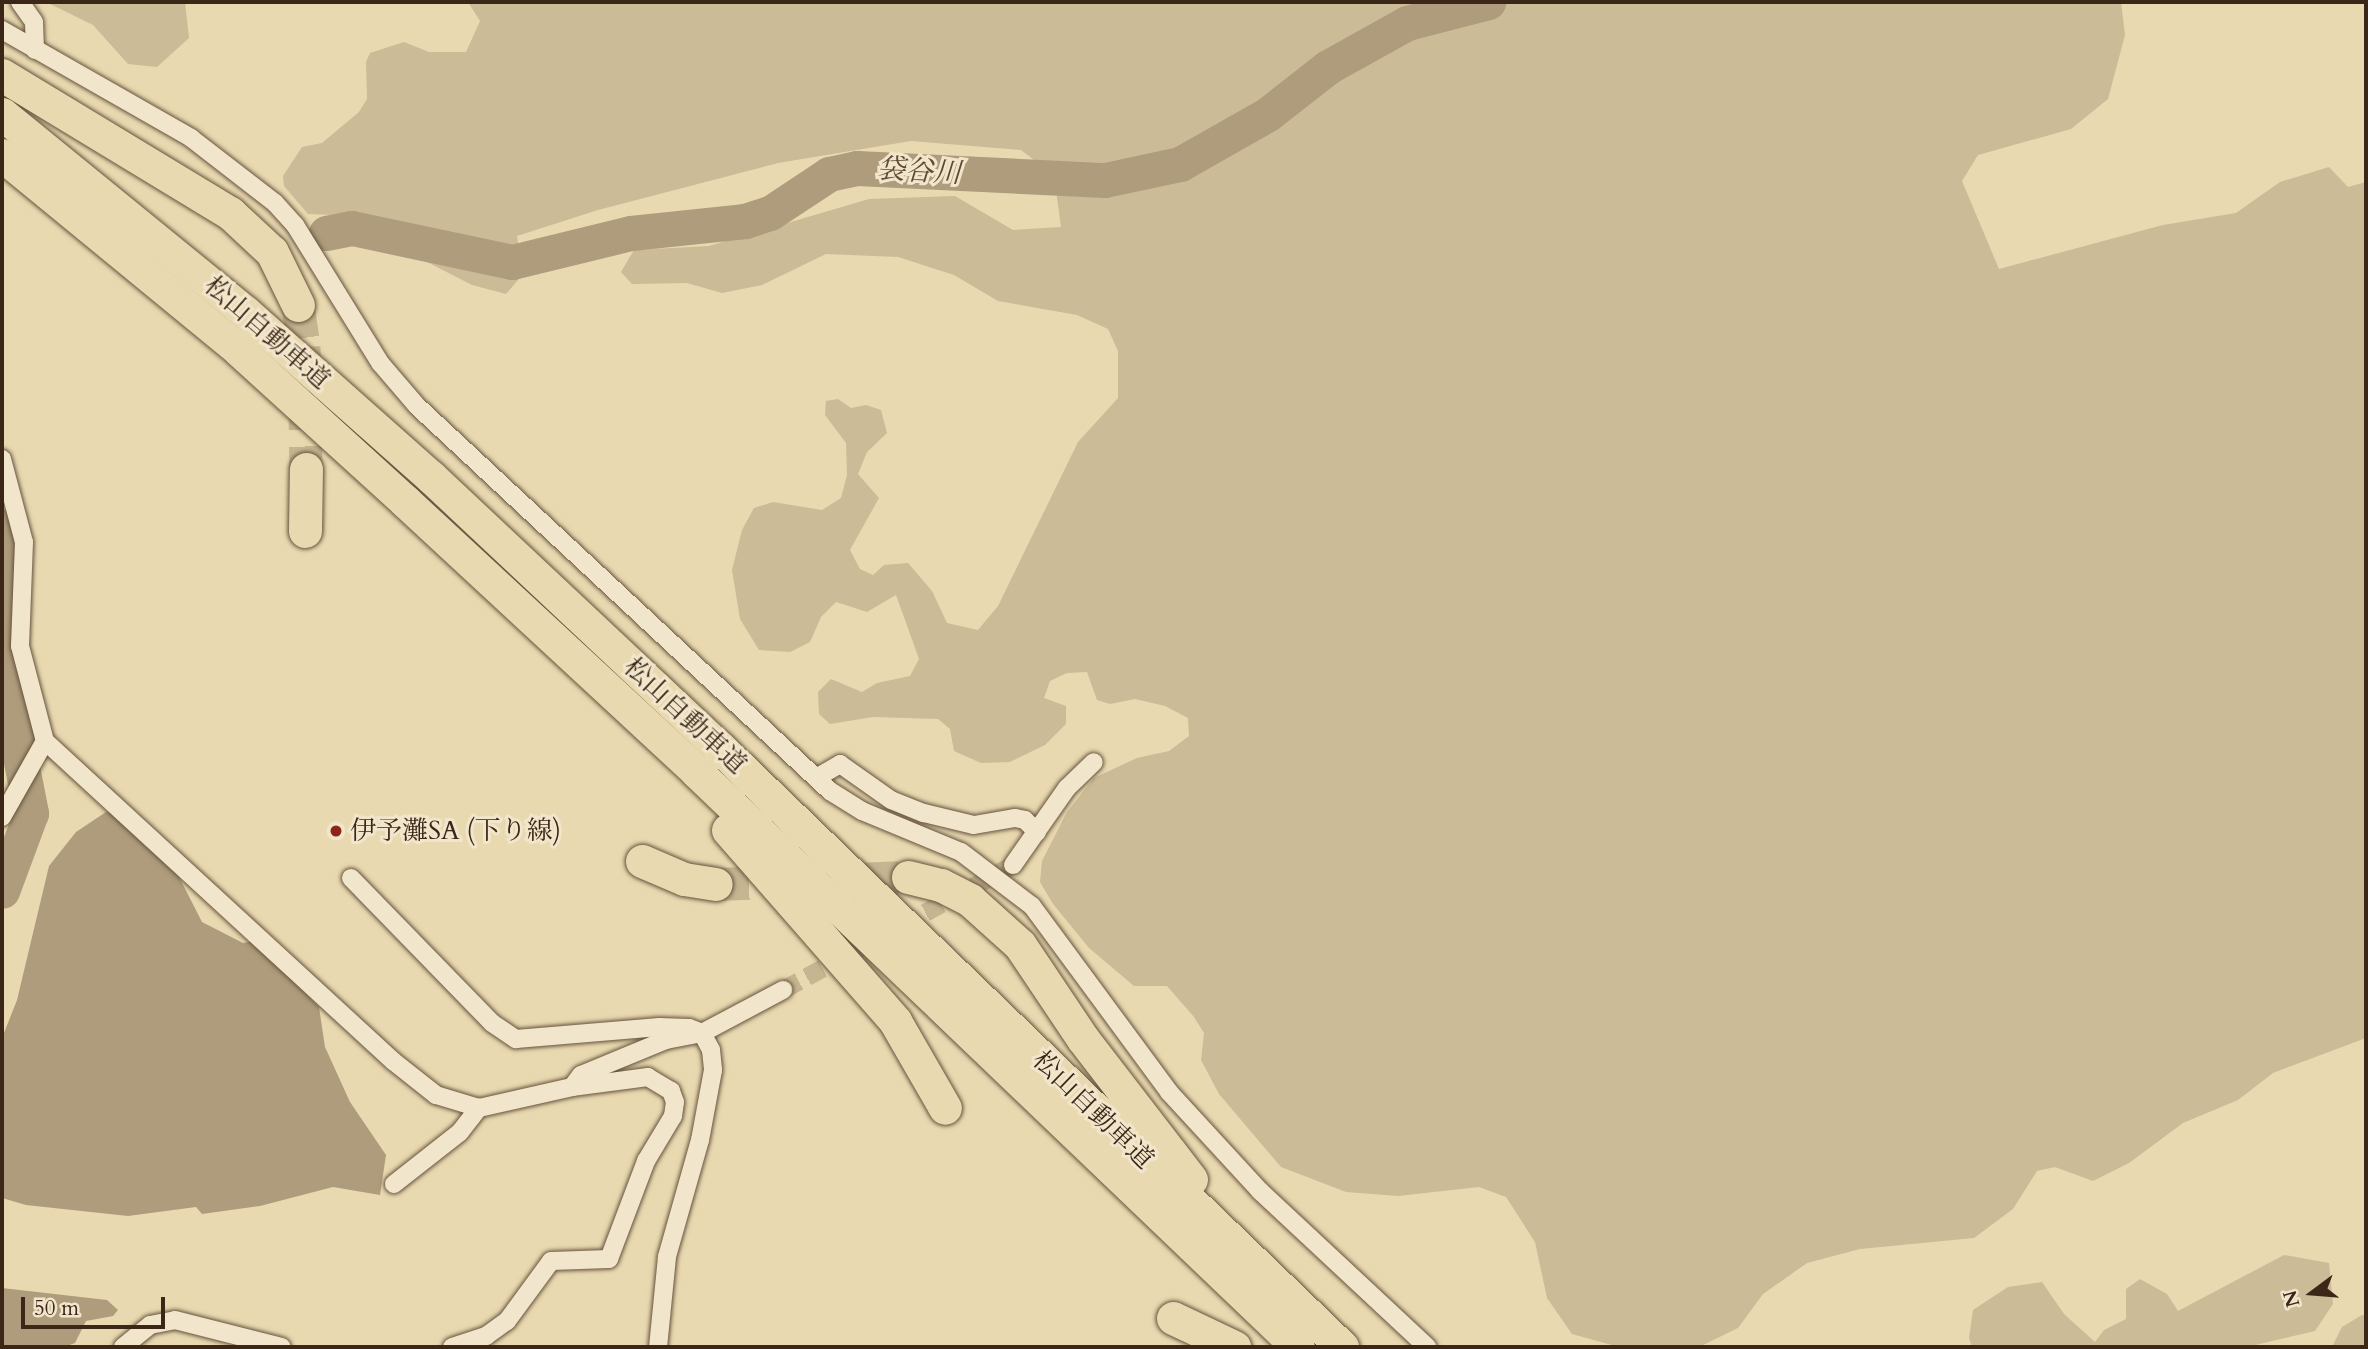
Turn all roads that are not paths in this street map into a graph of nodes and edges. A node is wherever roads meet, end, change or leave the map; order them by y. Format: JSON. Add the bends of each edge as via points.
{"nodes":[{"id":1,"x":20,"y":2,"type":"edge"},
{"id":2,"x":2,"y":30,"type":"edge"},
{"id":3,"x":35,"y":50,"type":"junction"},
{"id":4,"x":2,"y":75,"type":"edge"},
{"id":5,"x":2,"y":114,"type":"edge"},
{"id":6,"x":2,"y":155,"type":"edge"},
{"id":7,"x":298,"y":305,"type":"tunnel mouth"},
{"id":8,"x":2,"y":458,"type":"edge"},
{"id":9,"x":306,"y":469,"type":"tunnel mouth"},
{"id":10,"x":406,"y":502,"type":"junction"},
{"id":11,"x":305,"y":531,"type":"dead end"},
{"id":12,"x":45,"y":741,"type":"junction"},
{"id":13,"x":1094,"y":762,"type":"dead end"},
{"id":14,"x":816,"y":778,"type":"junction"},
{"id":15,"x":2,"y":817,"type":"edge"},
{"id":16,"x":1037,"y":832,"type":"junction"},
{"id":17,"x":642,"y":861,"type":"dead end"},
{"id":18,"x":1013,"y":865,"type":"tunnel mouth"},
{"id":19,"x":908,"y":877,"type":"tunnel mouth"},
{"id":20,"x":351,"y":878,"type":"dead end"},
{"id":21,"x":716,"y":884,"type":"tunnel mouth"},
{"id":22,"x":783,"y":990,"type":"tunnel mouth"},
{"id":23,"x":702,"y":1033,"type":"junction"},
{"id":24,"x":572,"y":1087,"type":"junction"},
{"id":25,"x":479,"y":1108,"type":"junction"},
{"id":26,"x":945,"y":1108,"type":"dead end"},
{"id":27,"x":394,"y":1184,"type":"dead end"},
{"id":28,"x":1173,"y":1318,"type":"dead end"},
{"id":29,"x":123,"y":1347,"type":"edge"},
{"id":30,"x":282,"y":1347,"type":"edge"},
{"id":31,"x":452,"y":1347,"type":"edge"},
{"id":32,"x":658,"y":1347,"type":"edge"},
{"id":33,"x":1234,"y":1347,"type":"edge"},
{"id":34,"x":1297,"y":1347,"type":"edge"},
{"id":35,"x":1342,"y":1347,"type":"edge"},
{"id":36,"x":1359,"y":1347,"type":"edge"},
{"id":37,"x":1427,"y":1347,"type":"edge"}],
"edges":[{"from":1,"to":3,"type":"street","via":[[34,22]]},
{"from":2,"to":3,"type":"street"},
{"from":3,"to":14,"type":"street","via":[[191,138],[275,204],[295,225],[381,364],[417,406]]},
{"from":4,"to":7,"type":"highway","via":[[230,213],[272,252]]},
{"from":5,"to":35,"type":"highway","name":"松山自動車道","via":[[244,312],[430,477],[720,748]]},
{"from":6,"to":10,"type":"highway","name":"松山自動車道","via":[[239,350]]},
{"from":8,"to":12,"type":"street","via":[[24,542],[20,646]]},
{"from":9,"to":11,"type":"highway"},
{"from":10,"to":26,"type":"highway","via":[[463,565],[693,791],[812,924],[895,1021]]},
{"from":10,"to":34,"type":"highway","name":"松山自動車道","via":[[696,771]]},
{"from":12,"to":15,"type":"street"},
{"from":12,"to":25,"type":"street","via":[[393,1061],[436,1095]]},
{"from":13,"to":16,"type":"street","via":[[1067,788]]},
{"from":14,"to":16,"type":"street","via":[[840,764],[891,800],[924,813],[974,825],[1016,818]]},
{"from":14,"to":37,"type":"street","via":[[862,811],[961,852],[1032,906],[1169,1092],[1260,1191]]},
{"from":16,"to":18,"type":"street"},
{"from":17,"to":21,"type":"highway","via":[[684,879]]},
{"from":19,"to":36,"type":"highway","via":[[970,900],[1020,946],[1083,1039],[1194,1182]]},
{"from":20,"to":23,"type":"street","via":[[492,1023],[516,1039],[659,1027]]},
{"from":22,"to":23,"type":"street"},
{"from":23,"to":24,"type":"street","via":[[633,1052],[581,1075]]},
{"from":23,"to":32,"type":"street","via":[[711,1050],[713,1070],[700,1140],[667,1257]]},
{"from":24,"to":25,"type":"street"},
{"from":24,"to":31,"type":"street","via":[[648,1077],[671,1091],[675,1102],[673,1116],[646,1161],[609,1259],[551,1261],[507,1321],[486,1336]]},
{"from":25,"to":27,"type":"street","via":[[460,1132]]},
{"from":28,"to":33,"type":"highway"},
{"from":29,"to":30,"type":"street","via":[[150,1325],[175,1320]]}]}
